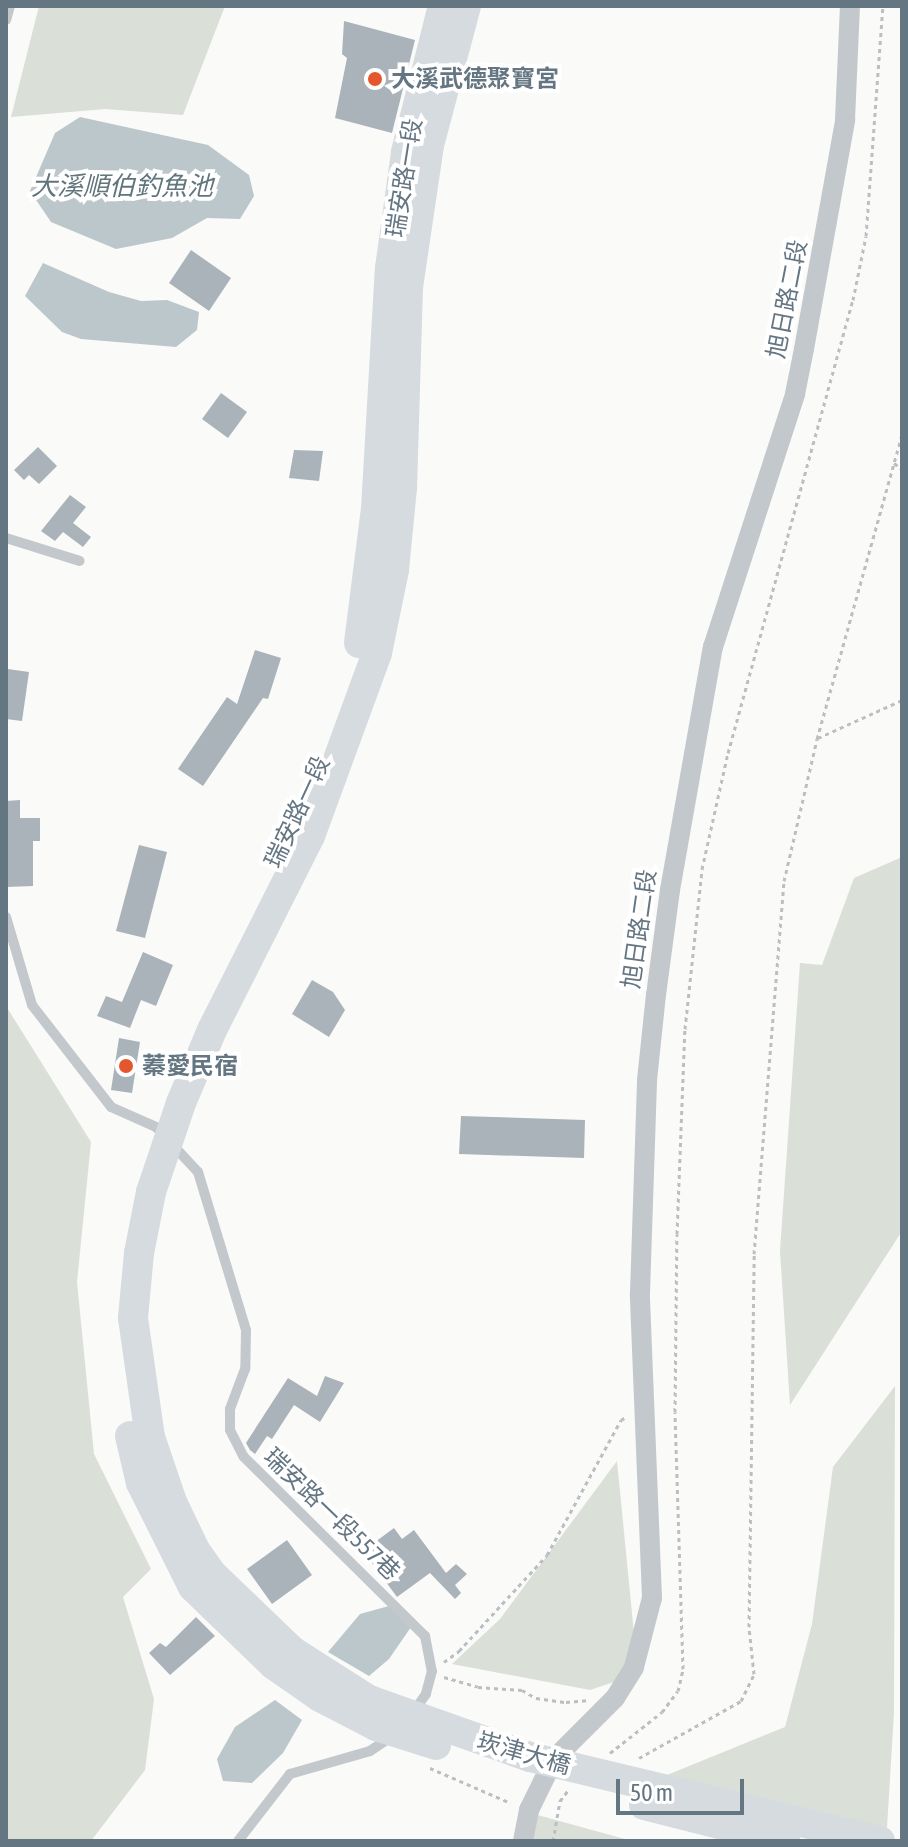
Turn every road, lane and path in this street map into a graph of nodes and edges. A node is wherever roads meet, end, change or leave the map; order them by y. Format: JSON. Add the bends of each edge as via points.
{"nodes":[{"id":1,"x":10,"y":6,"type":"edge"},
{"id":2,"x":443,"y":6,"type":"edge"},
{"id":3,"x":466,"y":6,"type":"edge"},
{"id":4,"x":850,"y":6,"type":"edge"},
{"id":5,"x":883,"y":6,"type":"edge"},
{"id":6,"x":6,"y":20,"type":"edge"},
{"id":7,"x":902,"y":434,"type":"edge"},
{"id":8,"x":894,"y":463,"type":"junction"},
{"id":9,"x":902,"y":469,"type":"edge"},
{"id":10,"x":6,"y":538,"type":"edge"},
{"id":11,"x":80,"y":561,"type":"dead end"},
{"id":12,"x":902,"y":700,"type":"edge"},
{"id":13,"x":817,"y":739,"type":"junction"},
{"id":14,"x":6,"y":917,"type":"edge"},
{"id":15,"x":162,"y":1136,"type":"junction"},
{"id":16,"x":644,"y":1406,"type":"junction"},
{"id":17,"x":202,"y":1580,"type":"junction"},
{"id":18,"x":432,"y":1671,"type":"junction"},
{"id":19,"x":615,"y":1698,"type":"junction"},
{"id":20,"x":606,"y":1756,"type":"dead end"},
{"id":21,"x":626,"y":1765,"type":"dead end"},
{"id":22,"x":429,"y":1768,"type":"dead end"},
{"id":23,"x":577,"y":1777,"type":"dead end"},
{"id":24,"x":529,"y":1810,"type":"junction"},
{"id":25,"x":238,"y":1841,"type":"edge"},
{"id":26,"x":523,"y":1841,"type":"edge"},
{"id":27,"x":553,"y":1841,"type":"edge"},
{"id":28,"x":786,"y":1841,"type":"edge"},
{"id":29,"x":880,"y":1841,"type":"edge"}],
"edges":[{"from":1,"to":6,"type":"lane"},
{"from":2,"to":15,"type":"main road","name":"瑞安路一段","via":[[406,152],[390,268],[376,509],[362,630],[332,736],[178,1063]]},
{"from":3,"to":15,"type":"main road","name":"瑞安路一段","via":[[429,145],[408,287],[402,488],[394,570],[377,653],[310,836]]},
{"from":4,"to":16,"type":"street","name":"旭日路二段","via":[[845,120],[795,394],[713,647],[670,890],[646,1094],[640,1293]]},
{"from":5,"to":20,"type":"path","via":[[866,236],[853,300],[728,753],[702,869],[685,1029],[677,1234],[675,1412],[683,1669],[678,1691],[662,1712]]},
{"from":7,"to":8,"type":"path"},
{"from":8,"to":9,"type":"path"},
{"from":8,"to":13,"type":"path"},
{"from":10,"to":11,"type":"lane"},
{"from":12,"to":13,"type":"path"},
{"from":13,"to":21,"type":"path","via":[[784,881],[754,1254],[749,1627],[754,1674],[741,1701]]},
{"from":14,"to":15,"type":"lane","via":[[32,1005],[111,1107]]},
{"from":15,"to":17,"type":"main road","name":"瑞安路一段","via":[[139,1253],[133,1318],[158,1466],[195,1550]]},
{"from":15,"to":18,"type":"lane","name":"瑞安路一段557巷","via":[[198,1172],[246,1330],[245,1369],[230,1409],[230,1430],[237,1444],[244,1457],[417,1625],[425,1636]]},
{"from":16,"to":18,"type":"path","via":[[621,1420],[547,1555],[459,1651]]},
{"from":16,"to":19,"type":"street","name":"旭日路二段","via":[[652,1598],[634,1667]]},
{"from":17,"to":28,"type":"main road","name":"崁津大橋","via":[[274,1665],[376,1726],[559,1783]]},
{"from":17,"to":29,"type":"main road","name":"崁津大橋","via":[[292,1651],[369,1700],[530,1757]]},
{"from":18,"to":19,"type":"path","via":[[478,1687],[522,1690],[536,1698]]},
{"from":18,"to":25,"type":"lane","via":[[426,1694],[385,1743],[290,1774]]},
{"from":19,"to":24,"type":"street","name":"旭日路二段","via":[[554,1759]]},
{"from":22,"to":24,"type":"path"},
{"from":23,"to":27,"type":"path","via":[[560,1801]]},
{"from":24,"to":26,"type":"street","name":"旭日路二段"}]}
